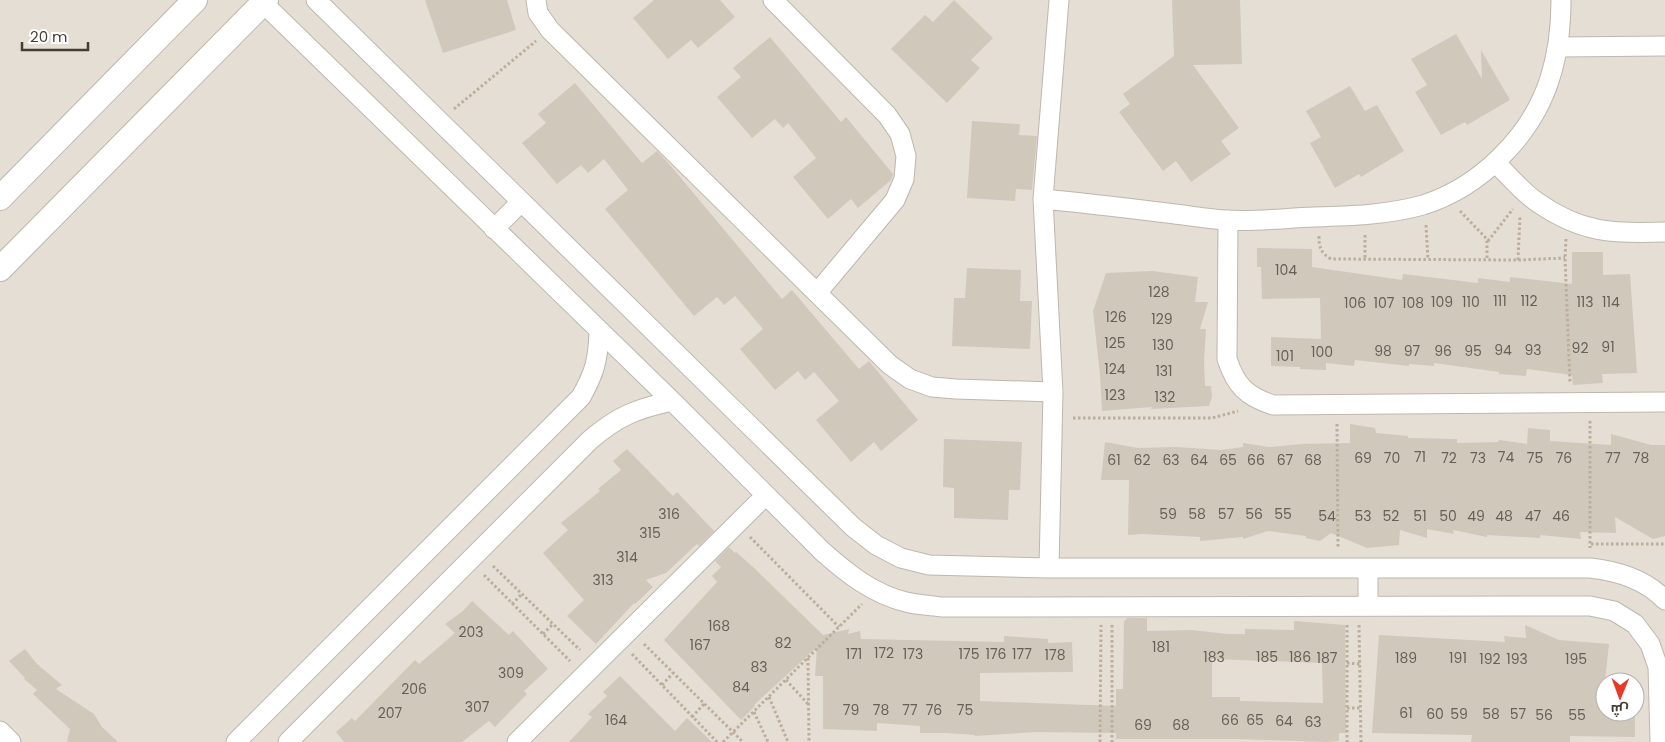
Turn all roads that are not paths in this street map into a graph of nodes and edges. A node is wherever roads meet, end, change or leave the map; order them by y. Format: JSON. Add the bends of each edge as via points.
{"nodes":[{"id":1,"x":195,"y":0,"type":"edge"},
{"id":2,"x":316,"y":0,"type":"edge"},
{"id":3,"x":536,"y":0,"type":"edge"},
{"id":4,"x":773,"y":0,"type":"edge"},
{"id":5,"x":1059,"y":0,"type":"edge"},
{"id":6,"x":1561,"y":0,"type":"edge"},
{"id":7,"x":264,"y":2,"type":"edge"},
{"id":8,"x":1665,"y":46,"type":"edge"},
{"id":9,"x":1558,"y":47,"type":"junction"},
{"id":10,"x":1495,"y":162,"type":"junction"},
{"id":11,"x":0,"y":198,"type":"edge"},
{"id":12,"x":1043,"y":198,"type":"junction"},
{"id":13,"x":521,"y":202,"type":"junction"},
{"id":14,"x":1228,"y":220,"type":"junction"},
{"id":15,"x":494,"y":229,"type":"junction"},
{"id":16,"x":1665,"y":232,"type":"edge"},
{"id":17,"x":0,"y":269,"type":"edge"},
{"id":18,"x":817,"y":293,"type":"junction"},
{"id":19,"x":599,"y":332,"type":"junction"},
{"id":20,"x":1052,"y":392,"type":"junction"},
{"id":21,"x":672,"y":402,"type":"junction"},
{"id":22,"x":1665,"y":402,"type":"edge"},
{"id":23,"x":765,"y":496,"type":"junction"},
{"id":24,"x":1049,"y":568,"type":"junction"},
{"id":25,"x":1368,"y":568,"type":"junction"},
{"id":26,"x":1665,"y":600,"type":"edge"},
{"id":27,"x":1358,"y":606,"type":"junction"},
{"id":28,"x":0,"y":731,"type":"edge"},
{"id":29,"x":10,"y":742,"type":"edge"},
{"id":30,"x":236,"y":742,"type":"edge"},
{"id":31,"x":288,"y":742,"type":"edge"},
{"id":32,"x":517,"y":742,"type":"edge"},
{"id":33,"x":1660,"y":742,"type":"edge"}],
"edges":[{"from":1,"to":11,"type":"street"},
{"from":2,"to":13,"type":"street"},
{"from":3,"to":18,"type":"street","via":[[538,13],[550,30]]},
{"from":4,"to":18,"type":"street","via":[[887,115],[900,134],[906,156],[904,179],[895,200]]},
{"from":5,"to":12,"type":"street"},
{"from":6,"to":9,"type":"street"},
{"from":7,"to":15,"type":"street"},
{"from":7,"to":17,"type":"street"},
{"from":8,"to":9,"type":"street"},
{"from":9,"to":10,"type":"street","via":[[1550,79],[1536,110]]},
{"from":10,"to":14,"type":"street","via":[[1471,181],[1445,195],[1395,212],[1365,216]]},
{"from":10,"to":16,"type":"street","via":[[1521,194],[1581,227],[1608,233]]},
{"from":12,"to":14,"type":"street"},
{"from":12,"to":20,"type":"street"},
{"from":13,"to":15,"type":"street"},
{"from":13,"to":24,"type":"street","via":[[846,520],[876,545],[901,558],[929,565]]},
{"from":14,"to":22,"type":"street","via":[[1227,359],[1232,375],[1242,389],[1257,400],[1273,405]]},
{"from":15,"to":19,"type":"street"},
{"from":18,"to":20,"type":"street","via":[[890,365],[910,379],[932,387]]},
{"from":19,"to":21,"type":"street"},
{"from":19,"to":30,"type":"street","via":[[592,377],[581,397]]},
{"from":20,"to":24,"type":"street"},
{"from":21,"to":23,"type":"street"},
{"from":21,"to":31,"type":"street","via":[[627,414],[590,440]]},
{"from":23,"to":27,"type":"street","via":[[846,572],[875,592],[907,602],[941,607]]},
{"from":23,"to":32,"type":"street"},
{"from":24,"to":25,"type":"street"},
{"from":25,"to":26,"type":"street","via":[[1611,570],[1633,577]]},
{"from":25,"to":27,"type":"street"},
{"from":27,"to":33,"type":"street","via":[[1590,606],[1614,611],[1635,624],[1650,644],[1658,667]]},
{"from":28,"to":29,"type":"street"}]}
